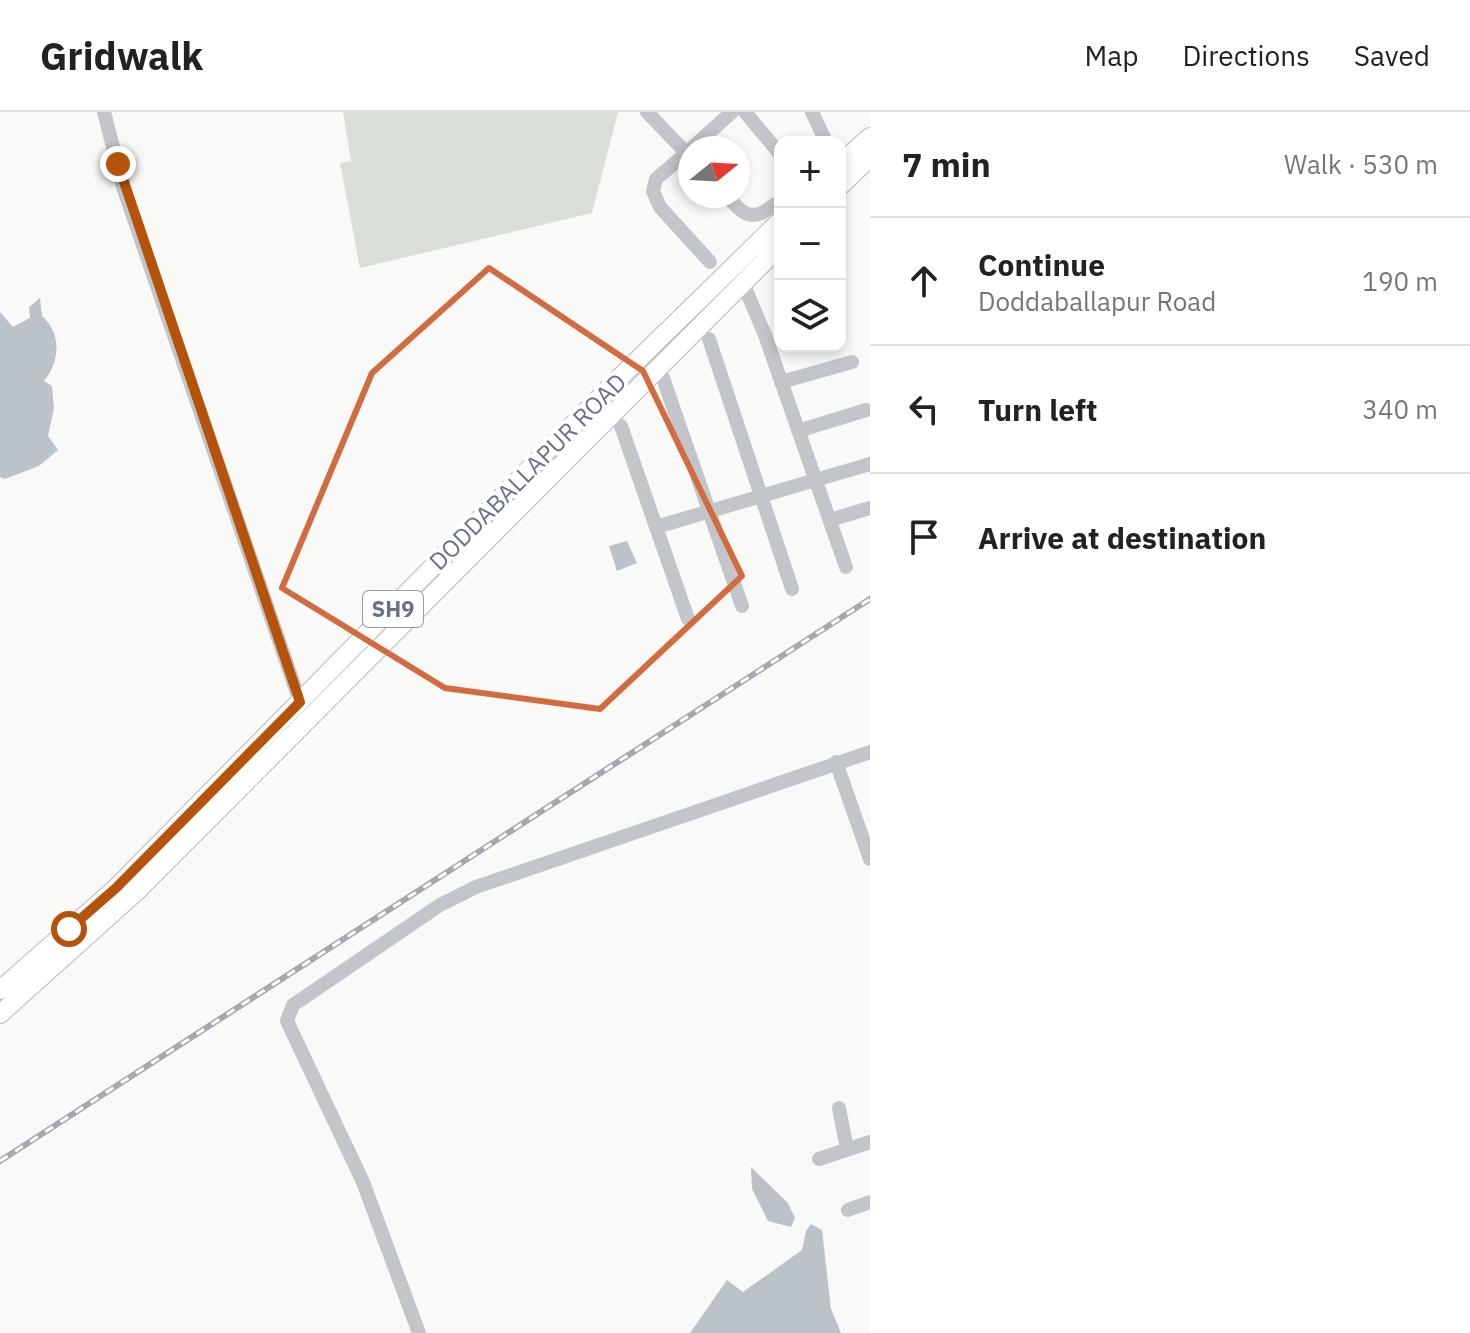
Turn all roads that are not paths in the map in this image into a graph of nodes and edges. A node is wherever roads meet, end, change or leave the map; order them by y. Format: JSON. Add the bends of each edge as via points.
{"nodes":[{"id":1,"x":106,"y":112,"type":"edge"},
{"id":2,"x":647,"y":112,"type":"edge"},
{"id":3,"x":732,"y":112,"type":"edge"},
{"id":4,"x":745,"y":112,"type":"edge"},
{"id":5,"x":812,"y":112,"type":"edge"},
{"id":6,"x":707,"y":136,"type":"edge"},
{"id":7,"x":823,"y":136,"type":"edge"},
{"id":8,"x":870,"y":137,"type":"edge"},
{"id":9,"x":678,"y":141,"type":"edge"},
{"id":10,"x":774,"y":147,"type":"edge"},
{"id":11,"x":846,"y":157,"type":"edge"},
{"id":12,"x":870,"y":157,"type":"edge"},
{"id":13,"x":678,"y":162,"type":"edge"},
{"id":14,"x":846,"y":180,"type":"edge"},
{"id":15,"x":774,"y":204,"type":"edge"},
{"id":16,"x":738,"y":208,"type":"edge"},
{"id":17,"x":774,"y":227,"type":"edge"},
{"id":18,"x":774,"y":252,"type":"edge"},
{"id":19,"x":710,"y":262,"type":"dead end"},
{"id":20,"x":743,"y":283,"type":"junction"},
{"id":21,"x":774,"y":332,"type":"edge"},
{"id":22,"x":765,"y":335,"type":"junction"},
{"id":23,"x":709,"y":339,"type":"dead end"},
{"id":24,"x":852,"y":362,"type":"dead end"},
{"id":25,"x":663,"y":378,"type":"dead end"},
{"id":26,"x":781,"y":382,"type":"junction"},
{"id":27,"x":866,"y":410,"type":"dead end"},
{"id":28,"x":621,"y":426,"type":"dead end"},
{"id":29,"x":798,"y":431,"type":"junction"},
{"id":30,"x":870,"y":464,"type":"edge"},
{"id":31,"x":816,"y":480,"type":"junction"},
{"id":32,"x":761,"y":496,"type":"junction"},
{"id":33,"x":870,"y":508,"type":"edge"},
{"id":34,"x":709,"y":511,"type":"junction"},
{"id":35,"x":830,"y":520,"type":"junction"},
{"id":36,"x":656,"y":527,"type":"junction"},
{"id":37,"x":846,"y":567,"type":"dead end"},
{"id":38,"x":792,"y":589,"type":"dead end"},
{"id":39,"x":742,"y":606,"type":"dead end"},
{"id":40,"x":688,"y":619,"type":"dead end"},
{"id":41,"x":300,"y":702,"type":"junction"},
{"id":42,"x":870,"y":752,"type":"edge"},
{"id":43,"x":836,"y":762,"type":"junction"},
{"id":44,"x":870,"y":859,"type":"edge"},
{"id":45,"x":0,"y":990,"type":"edge"},
{"id":46,"x":0,"y":1014,"type":"edge"},
{"id":47,"x":839,"y":1108,"type":"dead end"},
{"id":48,"x":870,"y":1142,"type":"edge"},
{"id":49,"x":847,"y":1149,"type":"junction"},
{"id":50,"x":819,"y":1159,"type":"dead end"},
{"id":51,"x":870,"y":1202,"type":"edge"},
{"id":52,"x":848,"y":1210,"type":"dead end"},
{"id":53,"x":419,"y":1333,"type":"edge"}],
"edges":[{"from":1,"to":41,"type":"street","via":[[124,190]]},
{"from":2,"to":9,"type":"street"},
{"from":3,"to":6,"type":"street"},
{"from":4,"to":10,"type":"street"},
{"from":5,"to":7,"type":"street"},
{"from":8,"to":11,"type":"main road"},
{"from":12,"to":14,"type":"main road"},
{"from":13,"to":19,"type":"street","via":[[656,179],[653,191],[660,207]]},
{"from":15,"to":16,"type":"street","via":[[752,215]]},
{"from":17,"to":41,"type":"main road","name":"DODDABALLAPUR ROAD","number":"SH9"},
{"from":18,"to":20,"type":"main road","number":"SH9"},
{"from":20,"to":22,"type":"street"},
{"from":20,"to":46,"type":"main road","number":"SH9","via":[[138,890]]},
{"from":21,"to":22,"type":"street"},
{"from":22,"to":26,"type":"street"},
{"from":23,"to":32,"type":"street"},
{"from":24,"to":26,"type":"street"},
{"from":25,"to":34,"type":"street"},
{"from":26,"to":29,"type":"street"},
{"from":27,"to":29,"type":"street"},
{"from":28,"to":36,"type":"street"},
{"from":29,"to":31,"type":"street"},
{"from":30,"to":31,"type":"street"},
{"from":31,"to":32,"type":"street"},
{"from":31,"to":35,"type":"street"},
{"from":32,"to":34,"type":"street"},
{"from":32,"to":38,"type":"street"},
{"from":33,"to":35,"type":"street"},
{"from":34,"to":36,"type":"street"},
{"from":34,"to":39,"type":"street"},
{"from":35,"to":37,"type":"street"},
{"from":36,"to":40,"type":"street"},
{"from":41,"to":45,"type":"main road","name":"DODDABALLAPUR ROAD","number":"SH9","via":[[116,888]]},
{"from":42,"to":43,"type":"street"},
{"from":43,"to":44,"type":"street"},
{"from":43,"to":53,"type":"street","via":[[476,887],[440,905],[293,1005],[287,1021],[363,1182]]},
{"from":47,"to":49,"type":"street"},
{"from":48,"to":49,"type":"street"},
{"from":49,"to":50,"type":"street"},
{"from":51,"to":52,"type":"street"}]}
